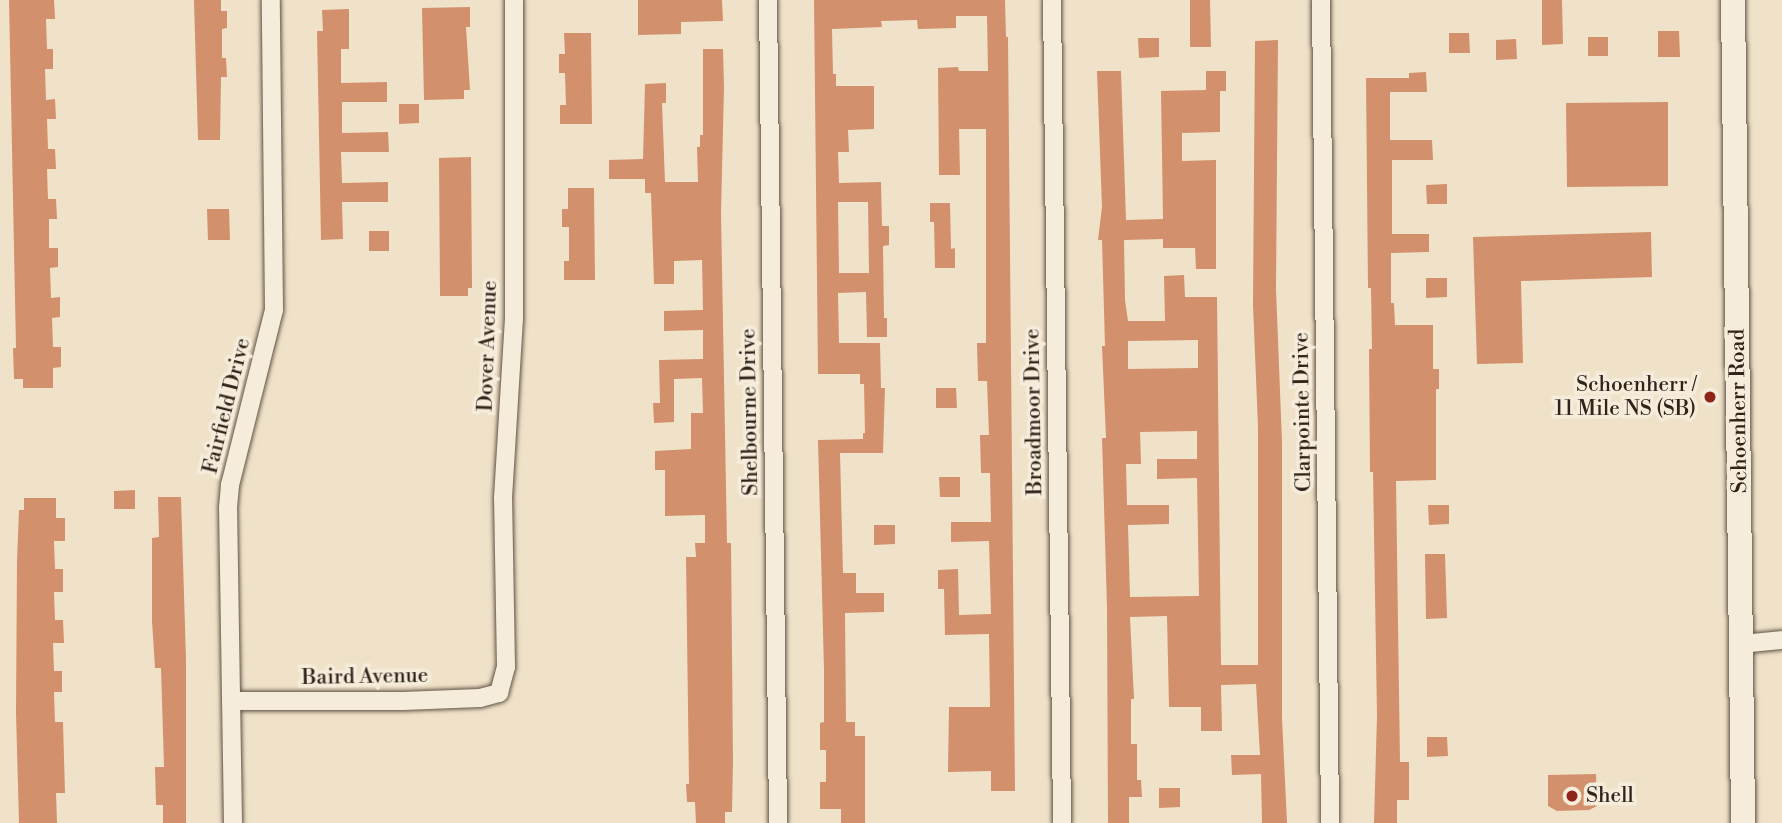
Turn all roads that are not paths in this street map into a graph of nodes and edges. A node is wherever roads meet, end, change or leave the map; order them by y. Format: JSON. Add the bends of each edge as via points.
{"nodes":[{"id":1,"x":271,"y":0,"type":"edge"},
{"id":2,"x":514,"y":0,"type":"edge"},
{"id":3,"x":768,"y":0,"type":"edge"},
{"id":4,"x":1052,"y":0,"type":"edge"},
{"id":5,"x":1321,"y":0,"type":"edge"},
{"id":6,"x":1733,"y":0,"type":"edge"},
{"id":7,"x":1782,"y":640,"type":"edge"},
{"id":8,"x":1741,"y":644,"type":"junction"},
{"id":9,"x":499,"y":693,"type":"joint"},
{"id":10,"x":231,"y":701,"type":"junction"},
{"id":11,"x":233,"y":823,"type":"edge"},
{"id":12,"x":778,"y":823,"type":"edge"},
{"id":13,"x":1062,"y":823,"type":"edge"},
{"id":14,"x":1330,"y":823,"type":"edge"},
{"id":15,"x":1743,"y":823,"type":"edge"}],
"edges":[{"from":1,"to":10,"type":"street","name":"Fairfield Drive","via":[[274,310],[230,485]]},
{"from":2,"to":9,"type":"street","name":"Dover Avenue","via":[[514,319],[503,498],[506,667]]},
{"from":3,"to":12,"type":"street","name":"Shelbourne Drive"},
{"from":4,"to":13,"type":"street","name":"Broadmoor Drive"},
{"from":5,"to":14,"type":"street","name":"Clarpointe Drive"},
{"from":6,"to":8,"type":"main road","name":"Schoenherr Road"},
{"from":7,"to":8,"type":"street"},
{"from":8,"to":15,"type":"main road","name":"Schoenherr Road"},
{"from":9,"to":10,"type":"street","name":"Baird Avenue","via":[[403,701]]},
{"from":10,"to":11,"type":"street","name":"Fairfield Drive"}]}
